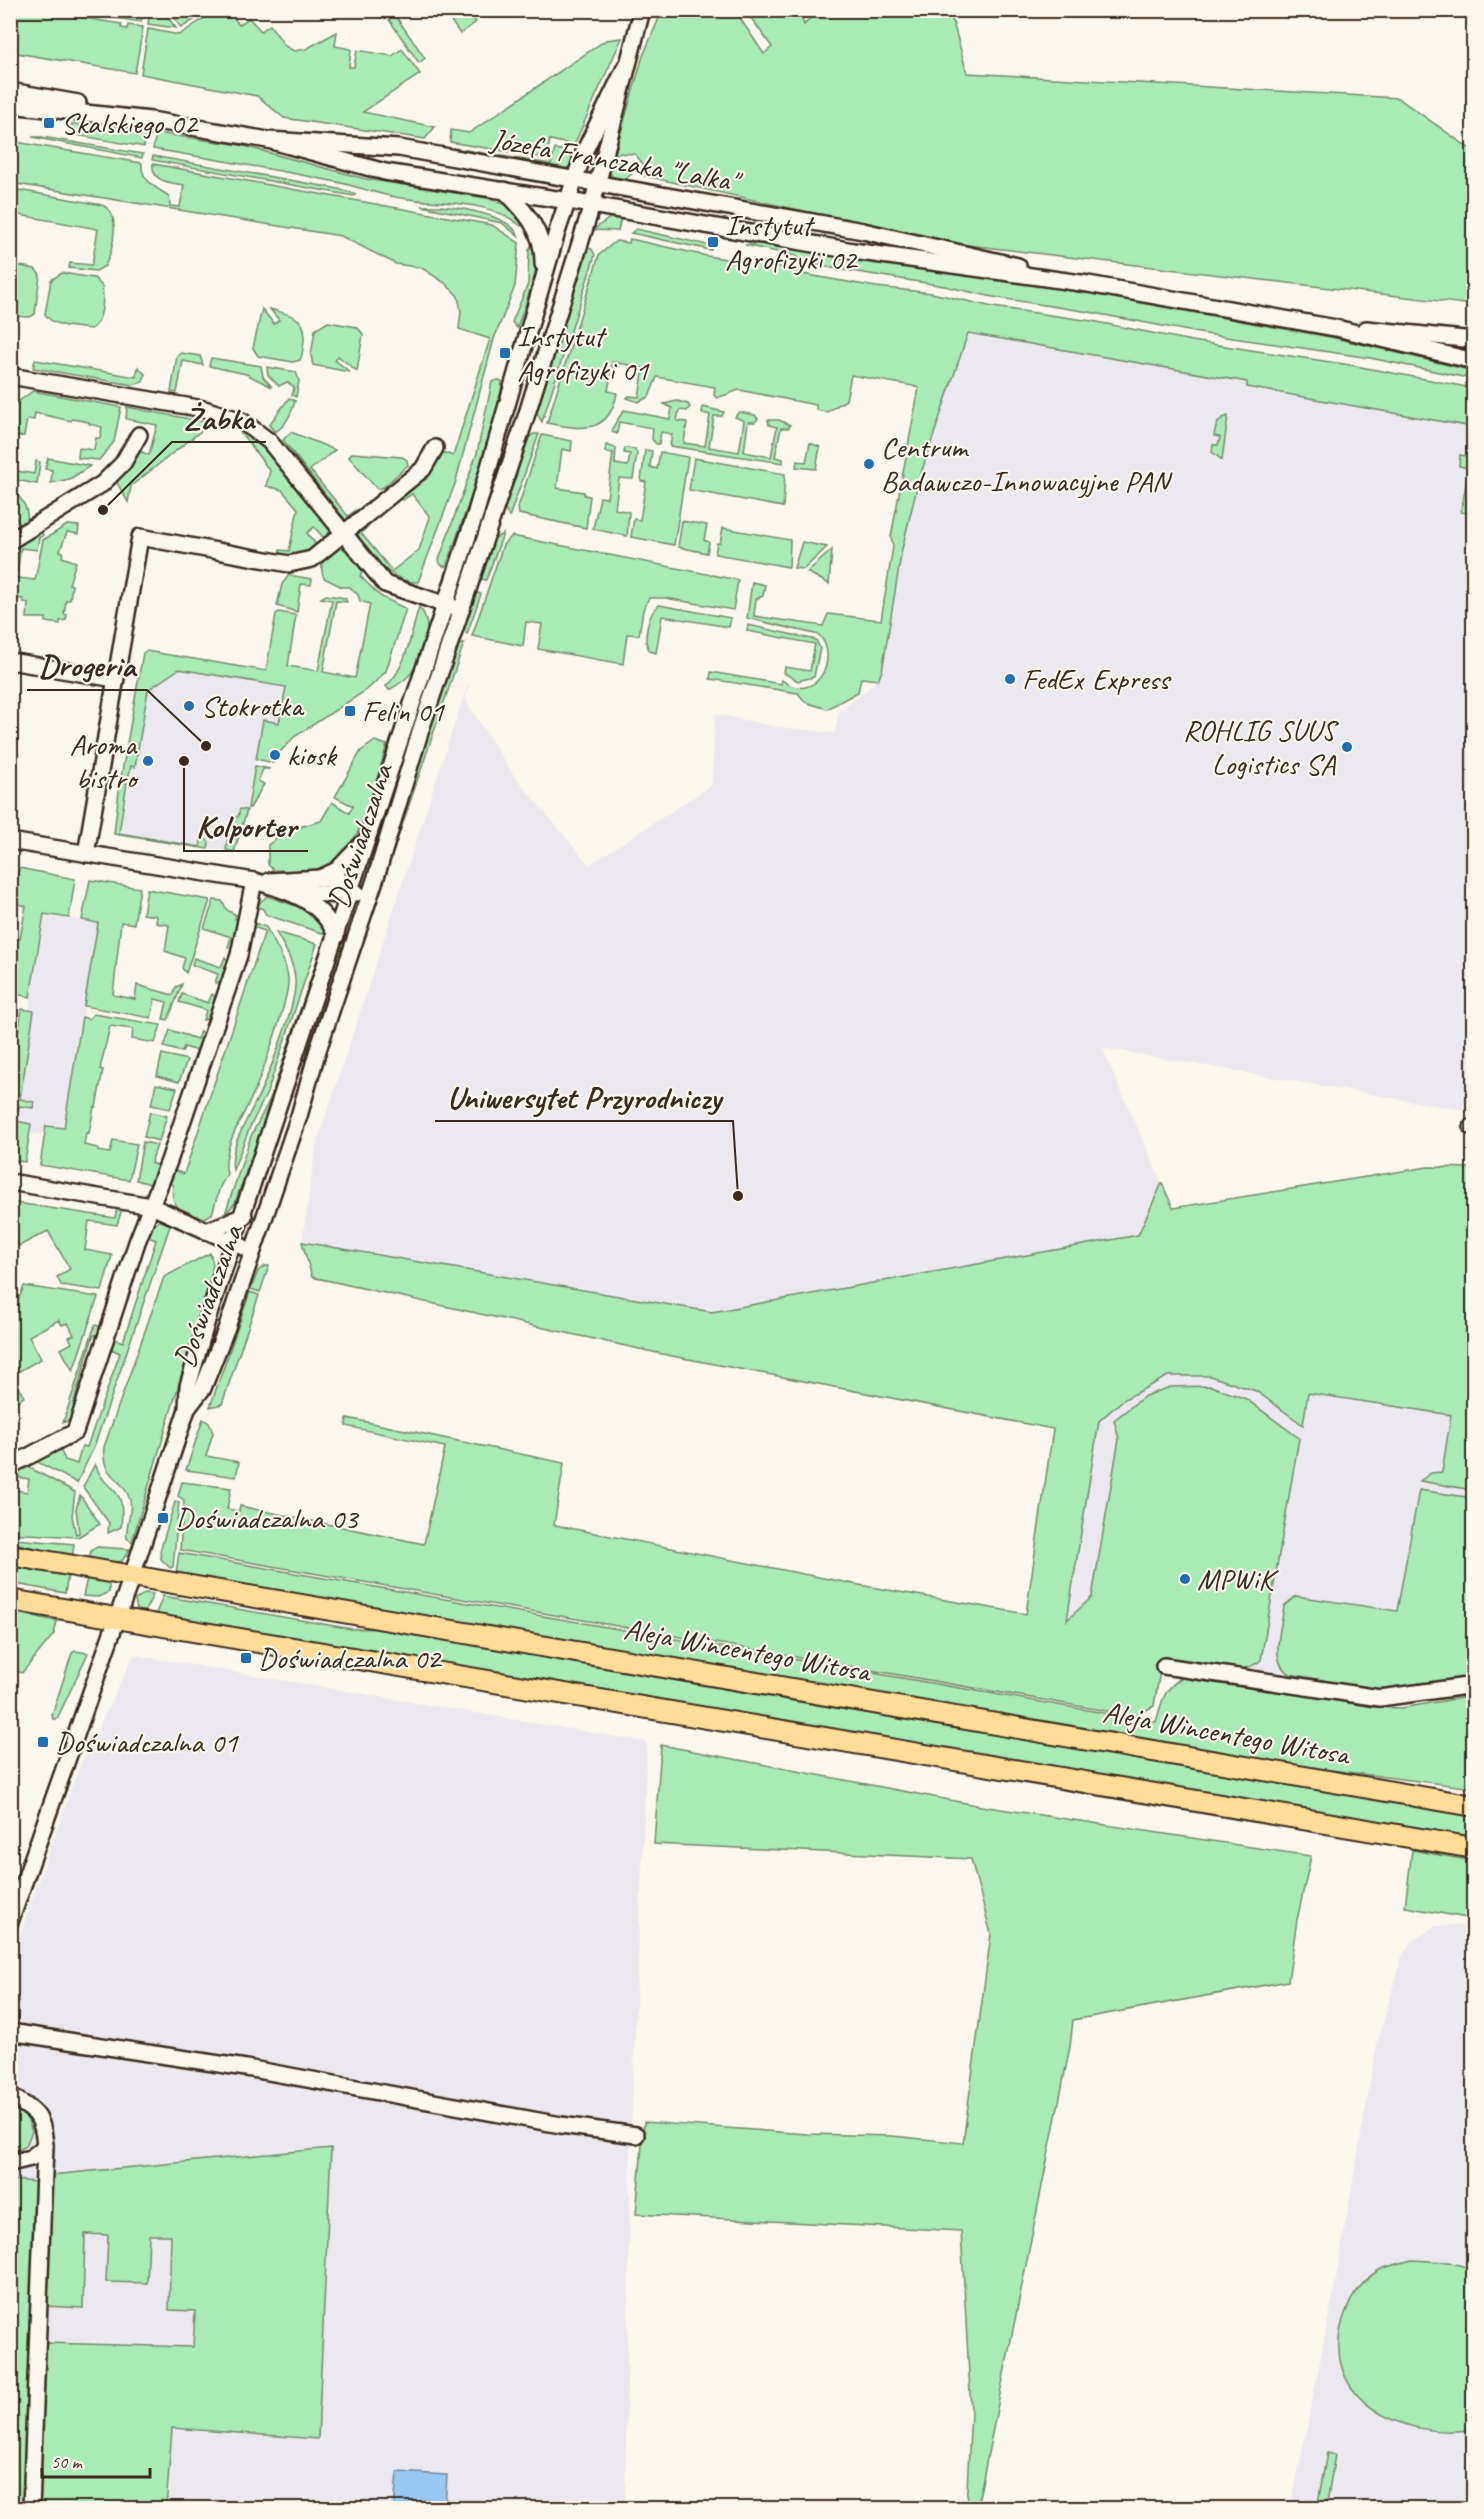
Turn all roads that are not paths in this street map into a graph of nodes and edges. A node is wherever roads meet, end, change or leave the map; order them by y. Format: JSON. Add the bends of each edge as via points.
{"nodes":[{"id":1,"x":642,"y":10,"type":"edge"},
{"id":2,"x":626,"y":66,"type":"junction"},
{"id":3,"x":10,"y":91,"type":"edge"},
{"id":4,"x":10,"y":105,"type":"edge"},
{"id":5,"x":151,"y":120,"type":"junction"},
{"id":6,"x":268,"y":140,"type":"junction"},
{"id":7,"x":575,"y":180,"type":"junction"},
{"id":8,"x":597,"y":185,"type":"junction"},
{"id":9,"x":504,"y":190,"type":"junction"},
{"id":10,"x":569,"y":201,"type":"junction"},
{"id":11,"x":592,"y":205,"type":"junction"},
{"id":12,"x":543,"y":277,"type":"junction"},
{"id":13,"x":1088,"y":284,"type":"junction"},
{"id":14,"x":1336,"y":328,"type":"junction"},
{"id":15,"x":1473,"y":340,"type":"edge"},
{"id":16,"x":1473,"y":361,"type":"edge"},
{"id":17,"x":10,"y":376,"type":"edge"},
{"id":18,"x":139,"y":435,"type":"dead end"},
{"id":19,"x":435,"y":448,"type":"dead end"},
{"id":20,"x":484,"y":514,"type":"junction"},
{"id":21,"x":343,"y":534,"type":"junction"},
{"id":22,"x":10,"y":541,"type":"edge"},
{"id":23,"x":454,"y":608,"type":"junction"},
{"id":24,"x":10,"y":662,"type":"edge"},
{"id":25,"x":115,"y":679,"type":"junction"},
{"id":26,"x":368,"y":837,"type":"junction"},
{"id":27,"x":10,"y":841,"type":"edge"},
{"id":28,"x":86,"y":854,"type":"junction"},
{"id":29,"x":320,"y":878,"type":"junction"},
{"id":30,"x":254,"y":881,"type":"junction"},
{"id":31,"x":289,"y":891,"type":"junction"},
{"id":32,"x":351,"y":892,"type":"junction"},
{"id":33,"x":370,"y":897,"type":"junction"},
{"id":34,"x":336,"y":936,"type":"junction"},
{"id":35,"x":10,"y":1182,"type":"edge"},
{"id":36,"x":151,"y":1206,"type":"junction"},
{"id":37,"x":244,"y":1216,"type":"junction"},
{"id":38,"x":206,"y":1231,"type":"junction"},
{"id":39,"x":235,"y":1244,"type":"junction"},
{"id":40,"x":255,"y":1251,"type":"junction"},
{"id":41,"x":187,"y":1409,"type":"junction"},
{"id":42,"x":10,"y":1466,"type":"edge"},
{"id":43,"x":10,"y":1555,"type":"edge"},
{"id":44,"x":132,"y":1576,"type":"junction"},
{"id":45,"x":10,"y":1600,"type":"edge"},
{"id":46,"x":117,"y":1618,"type":"junction"},
{"id":47,"x":1164,"y":1666,"type":"dead end"},
{"id":48,"x":1473,"y":1685,"type":"edge"},
{"id":49,"x":1473,"y":1806,"type":"edge"},
{"id":50,"x":1473,"y":1848,"type":"edge"},
{"id":51,"x":10,"y":1922,"type":"edge"},
{"id":52,"x":10,"y":2032,"type":"edge"},
{"id":53,"x":10,"y":2096,"type":"edge"},
{"id":54,"x":636,"y":2135,"type":"dead end"},
{"id":55,"x":45,"y":2146,"type":"junction"},
{"id":56,"x":10,"y":2163,"type":"edge"},
{"id":57,"x":31,"y":2508,"type":"edge"}],
"edges":[{"from":1,"to":2,"type":"street"},
{"from":2,"to":7,"type":"street","name":"Doświadczalna","via":[[584,152]]},
{"from":2,"to":8,"type":"street","name":"Doświadczalna"},
{"from":3,"to":5,"type":"street","name":"Józefa Franczaka \"Lalka\""},
{"from":4,"to":5,"type":"street","name":"Józefa Franczaka \"Lalka\""},
{"from":5,"to":6,"type":"street","name":"Józefa Franczaka \"Lalka\""},
{"from":6,"to":7,"type":"street","name":"Józefa Franczaka \"Lalka\"","via":[[399,148]]},
{"from":6,"to":9,"type":"street","name":"Józefa Franczaka \"Lalka\"","via":[[385,172]]},
{"from":7,"to":8,"type":"street","name":"Józefa Franczaka \"Lalka\""},
{"from":7,"to":10,"type":"street","name":"Doświadczalna"},
{"from":8,"to":10,"type":"street"},
{"from":8,"to":11,"type":"street","name":"Doświadczalna"},
{"from":8,"to":13,"type":"street","name":"Józefa Franczaka \"Lalka\"","via":[[863,231]]},
{"from":9,"to":10,"type":"street","name":"Józefa Franczaka \"Lalka\""},
{"from":9,"to":12,"type":"street","via":[[538,233]]},
{"from":10,"to":11,"type":"street","name":"Józefa Franczaka \"Lalka\""},
{"from":10,"to":12,"type":"street","name":"Doświadczalna"},
{"from":11,"to":13,"type":"street","name":"Józefa Franczaka \"Lalka\"","via":[[854,251]]},
{"from":11,"to":20,"type":"street","name":"Doświadczalna","via":[[524,423]]},
{"from":12,"to":20,"type":"street","name":"Doświadczalna"},
{"from":13,"to":14,"type":"street","name":"Józefa Franczaka \"Lalka\""},
{"from":14,"to":15,"type":"street","name":"Józefa Franczaka \"Lalka\""},
{"from":14,"to":16,"type":"street","name":"Józefa Franczaka \"Lalka\""},
{"from":17,"to":21,"type":"street","via":[[204,409],[242,421],[269,441]]},
{"from":18,"to":22,"type":"street","via":[[123,464],[102,484]]},
{"from":19,"to":21,"type":"street","via":[[423,469]]},
{"from":20,"to":23,"type":"street","name":"Doświadczalna"},
{"from":21,"to":23,"type":"street","via":[[385,584]]},
{"from":21,"to":25,"type":"street","via":[[312,559],[289,564],[140,537]]},
{"from":23,"to":26,"type":"street","name":"Doświadczalna"},
{"from":23,"to":33,"type":"street","name":"Doświadczalna"},
{"from":24,"to":25,"type":"street"},
{"from":25,"to":28,"type":"street"},
{"from":26,"to":29,"type":"street","name":"Doświadczalna","via":[[347,861]]},
{"from":26,"to":32,"type":"street","name":"Doświadczalna"},
{"from":27,"to":28,"type":"street"},
{"from":28,"to":30,"type":"street"},
{"from":29,"to":30,"type":"street"},
{"from":29,"to":32,"type":"street","via":[[341,881]]},
{"from":30,"to":31,"type":"street"},
{"from":30,"to":36,"type":"street","via":[[239,955]]},
{"from":31,"to":32,"type":"street","via":[[339,895]]},
{"from":31,"to":34,"type":"street","via":[[323,912]]},
{"from":32,"to":33,"type":"street"},
{"from":32,"to":34,"type":"street","name":"Doświadczalna"},
{"from":33,"to":40,"type":"street","name":"Doświadczalna"},
{"from":34,"to":37,"type":"street","name":"Doświadczalna"},
{"from":35,"to":36,"type":"street"},
{"from":36,"to":38,"type":"street"},
{"from":36,"to":42,"type":"street","via":[[75,1432]]},
{"from":37,"to":38,"type":"street"},
{"from":37,"to":39,"type":"street","name":"Doświadczalna"},
{"from":38,"to":39,"type":"street"},
{"from":39,"to":40,"type":"street"},
{"from":39,"to":41,"type":"street","name":"Doświadczalna","via":[[208,1317],[188,1386]]},
{"from":40,"to":41,"type":"street","name":"Doświadczalna","via":[[203,1388]]},
{"from":41,"to":44,"type":"street","name":"Doświadczalna"},
{"from":43,"to":44,"type":"main road","name":"Aleja Wincentego Witosa"},
{"from":44,"to":46,"type":"street","name":"Doświadczalna"},
{"from":44,"to":49,"type":"main road","name":"Aleja Wincentego Witosa"},
{"from":45,"to":46,"type":"main road"},
{"from":46,"to":50,"type":"main road"},
{"from":46,"to":51,"type":"street","name":"Doświadczalna"},
{"from":47,"to":48,"type":"street","via":[[1380,1698]]},
{"from":52,"to":54,"type":"street"},
{"from":53,"to":55,"type":"street","via":[[38,2115]]},
{"from":55,"to":56,"type":"street","via":[[31,2158]]},
{"from":55,"to":57,"type":"street"}]}
